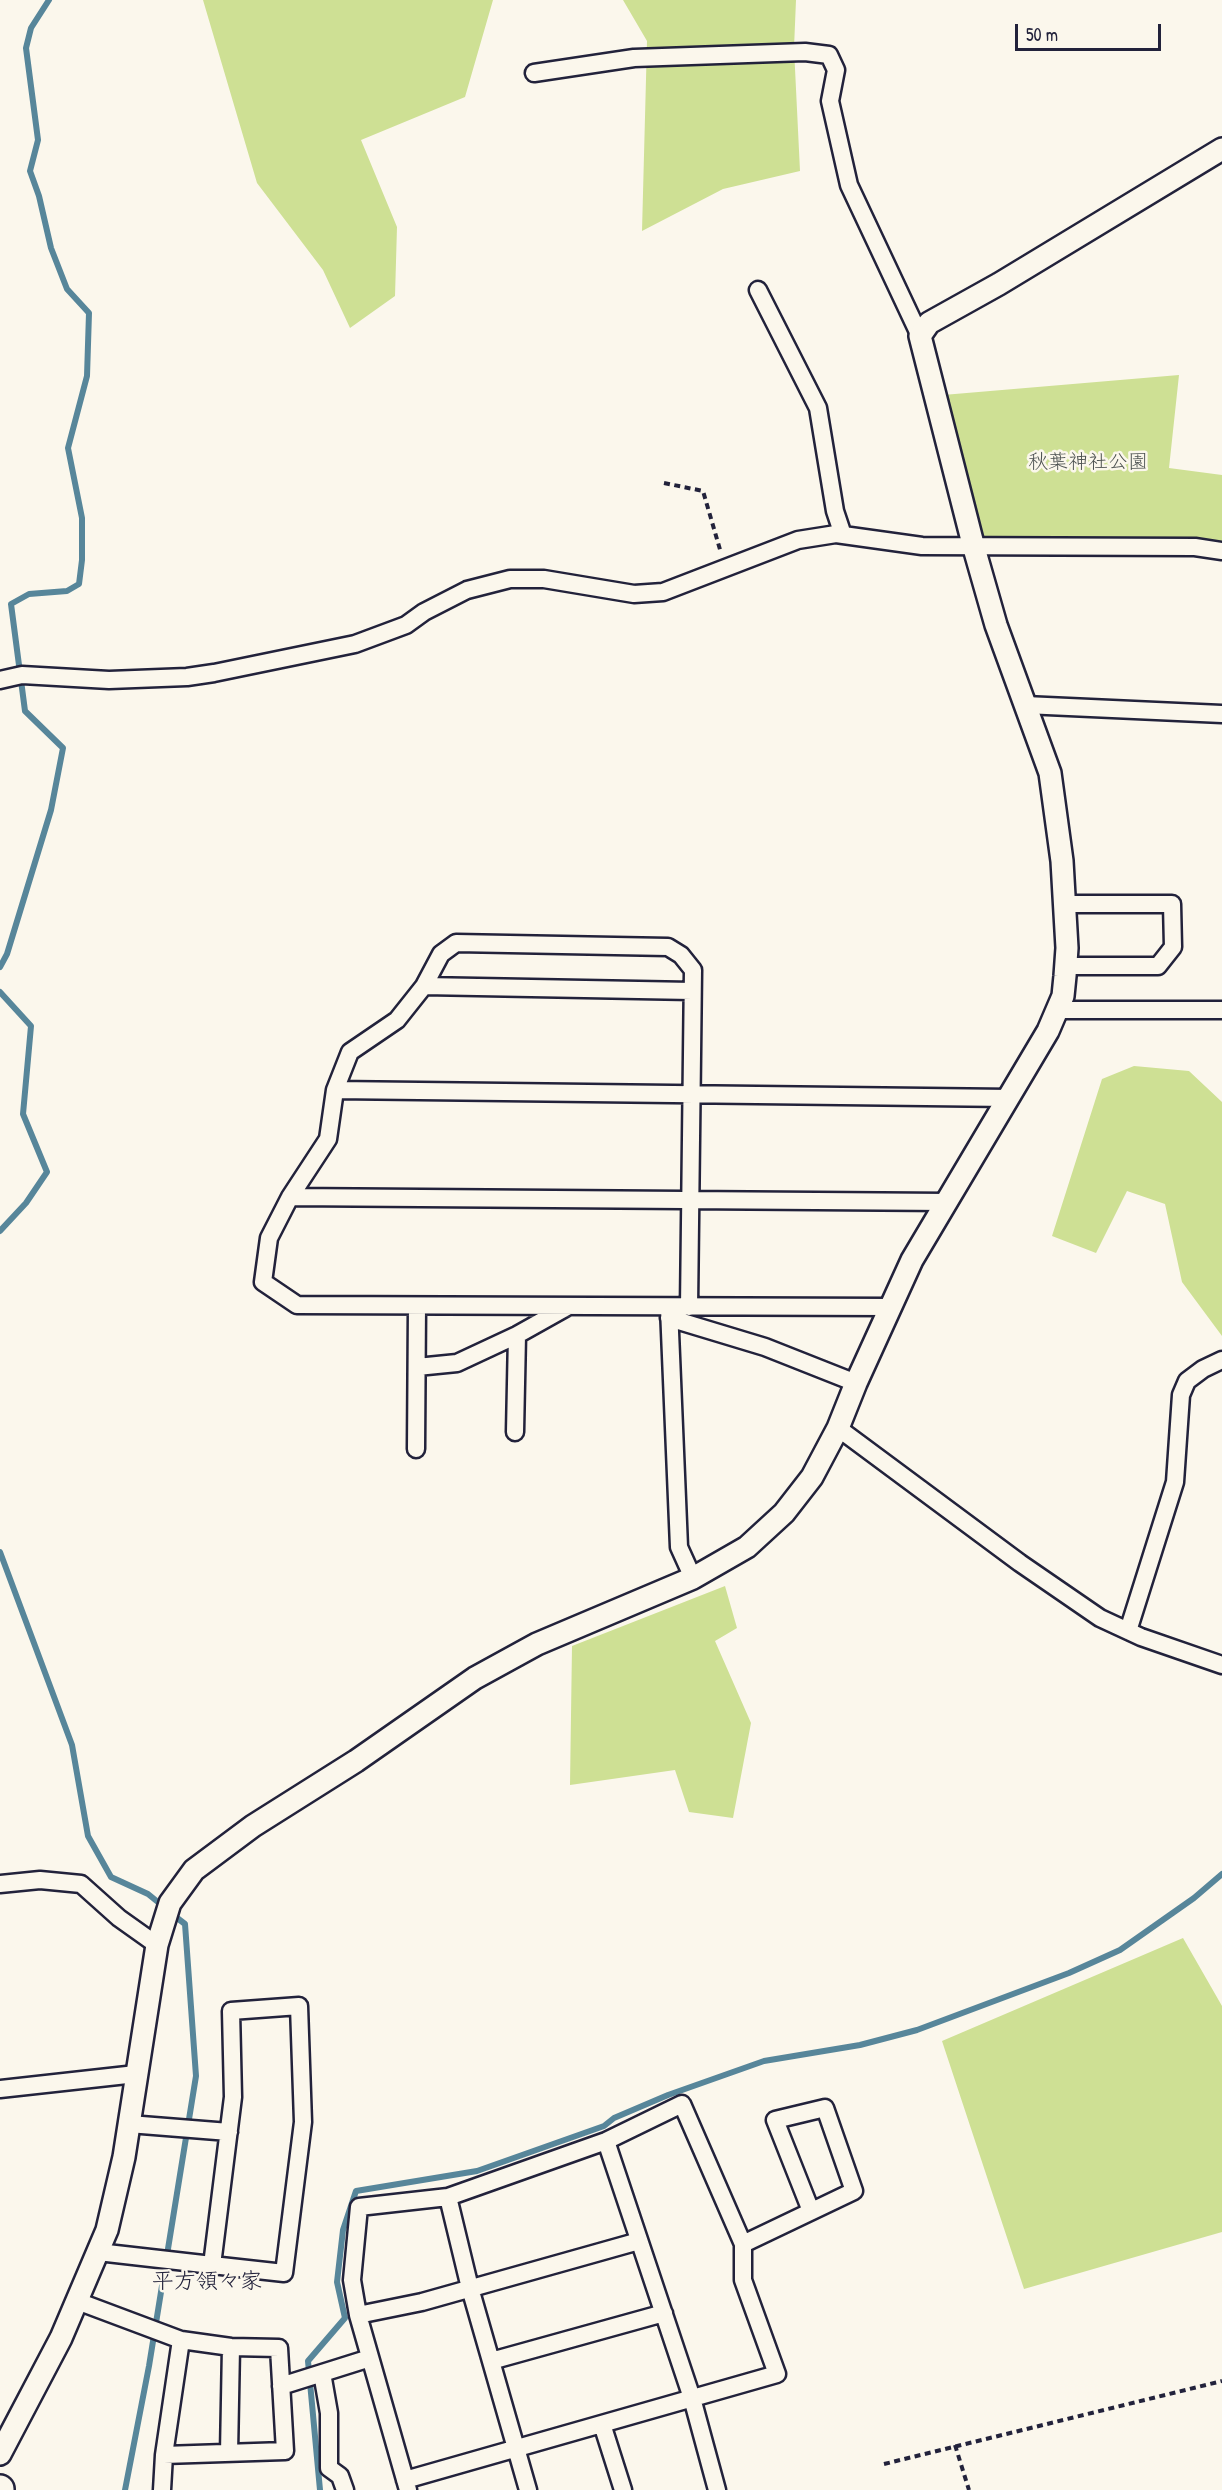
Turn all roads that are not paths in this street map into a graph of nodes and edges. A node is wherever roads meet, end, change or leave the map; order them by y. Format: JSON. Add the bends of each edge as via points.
{"nodes":[{"id":1,"x":534,"y":73,"type":"dead end"},
{"id":2,"x":1222,"y":149,"type":"edge"},
{"id":3,"x":758,"y":290,"type":"dead end"},
{"id":4,"x":920,"y":336,"type":"junction"},
{"id":5,"x":843,"y":535,"type":"junction"},
{"id":6,"x":974,"y":548,"type":"junction"},
{"id":7,"x":1222,"y":551,"type":"edge"},
{"id":8,"x":0,"y":680,"type":"edge"},
{"id":9,"x":1025,"y":705,"type":"junction"},
{"id":10,"x":1222,"y":714,"type":"edge"},
{"id":11,"x":1064,"y":904,"type":"junction"},
{"id":12,"x":1066,"y":966,"type":"junction"},
{"id":13,"x":424,"y":986,"type":"junction"},
{"id":14,"x":692,"y":991,"type":"junction"},
{"id":15,"x":1057,"y":1010,"type":"junction"},
{"id":16,"x":1222,"y":1010,"type":"edge"},
{"id":17,"x":334,"y":1090,"type":"junction"},
{"id":18,"x":693,"y":1094,"type":"junction"},
{"id":19,"x":1010,"y":1098,"type":"junction"},
{"id":20,"x":290,"y":1197,"type":"junction"},
{"id":21,"x":692,"y":1199,"type":"junction"},
{"id":22,"x":947,"y":1202,"type":"junction"},
{"id":23,"x":417,"y":1306,"type":"junction"},
{"id":24,"x":567,"y":1307,"type":"junction"},
{"id":25,"x":689,"y":1307,"type":"junction"},
{"id":26,"x":891,"y":1307,"type":"junction"},
{"id":27,"x":669,"y":1313,"type":"junction"},
{"id":28,"x":517,"y":1335,"type":"junction"},
{"id":29,"x":1222,"y":1360,"type":"edge"},
{"id":30,"x":417,"y":1367,"type":"junction"},
{"id":31,"x":856,"y":1383,"type":"junction"},
{"id":32,"x":838,"y":1428,"type":"junction"},
{"id":33,"x":515,"y":1432,"type":"dead end"},
{"id":34,"x":416,"y":1449,"type":"dead end"},
{"id":35,"x":693,"y":1578,"type":"junction"},
{"id":36,"x":1128,"y":1630,"type":"junction"},
{"id":37,"x":1222,"y":1665,"type":"edge"},
{"id":38,"x":0,"y":1884,"type":"edge"},
{"id":39,"x":156,"y":1945,"type":"junction"},
{"id":40,"x":136,"y":2073,"type":"junction"},
{"id":41,"x":0,"y":2089,"type":"edge"},
{"id":42,"x":129,"y":2124,"type":"junction"},
{"id":43,"x":229,"y":2132,"type":"junction"},
{"id":44,"x":606,"y":2141,"type":"junction"},
{"id":45,"x":448,"y":2197,"type":"junction"},
{"id":46,"x":811,"y":2211,"type":"junction"},
{"id":47,"x":639,"y":2241,"type":"junction"},
{"id":48,"x":743,"y":2244,"type":"junction"},
{"id":49,"x":98,"y":2252,"type":"junction"},
{"id":50,"x":212,"y":2265,"type":"junction"},
{"id":51,"x":470,"y":2288,"type":"junction"},
{"id":52,"x":77,"y":2301,"type":"junction"},
{"id":53,"x":664,"y":2313,"type":"junction"},
{"id":54,"x":358,"y":2315,"type":"junction"},
{"id":55,"x":181,"y":2340,"type":"junction"},
{"id":56,"x":231,"y":2347,"type":"junction"},
{"id":57,"x":370,"y":2358,"type":"junction"},
{"id":58,"x":491,"y":2361,"type":"junction"},
{"id":59,"x":322,"y":2373,"type":"junction"},
{"id":60,"x":281,"y":2386,"type":"junction"},
{"id":61,"x":692,"y":2398,"type":"junction"},
{"id":62,"x":602,"y":2424,"type":"junction"},
{"id":63,"x":515,"y":2449,"type":"junction"},
{"id":64,"x":229,"y":2453,"type":"junction"},
{"id":65,"x":0,"y":2454,"type":"edge"},
{"id":66,"x":164,"y":2455,"type":"junction"},
{"id":67,"x":406,"y":2485,"type":"edge"},
{"id":68,"x":162,"y":2490,"type":"edge"},
{"id":69,"x":345,"y":2490,"type":"edge"},
{"id":70,"x":528,"y":2490,"type":"edge"},
{"id":71,"x":623,"y":2490,"type":"edge"},
{"id":72,"x":717,"y":2490,"type":"edge"}],
"edges":[{"from":1,"to":4,"type":"street","via":[[634,58],[805,52],[829,55],[836,70],[830,102],[849,185]]},
{"from":2,"to":4,"type":"street","via":[[929,323]]},
{"from":3,"to":5,"type":"street","via":[[818,408],[835,511]]},
{"from":4,"to":6,"type":"street"},
{"from":5,"to":6,"type":"street","via":[[922,546]]},
{"from":5,"to":8,"type":"street","via":[[798,540],[663,592],[634,594],[544,579],[510,579],[467,590],[406,625],[355,644],[187,677],[109,680],[22,675]]},
{"from":6,"to":7,"type":"street","via":[[1195,547]]},
{"from":6,"to":9,"type":"street"},
{"from":9,"to":10,"type":"street"},
{"from":9,"to":11,"type":"street","via":[[1050,772]]},
{"from":11,"to":12,"type":"street"},
{"from":11,"to":12,"type":"street","via":[[1173,904],[1173,947],[1158,966]]},
{"from":12,"to":15,"type":"street","via":[[1063,996]]},
{"from":13,"to":14,"type":"street"},
{"from":13,"to":14,"type":"street","via":[[441,954],[456,943],[668,946],[693,970]]},
{"from":13,"to":17,"type":"street","via":[[397,1020],[350,1052]]},
{"from":14,"to":18,"type":"street"},
{"from":15,"to":16,"type":"street"},
{"from":15,"to":19,"type":"street"},
{"from":17,"to":18,"type":"street"},
{"from":17,"to":20,"type":"street","via":[[328,1139]]},
{"from":18,"to":19,"type":"street"},
{"from":18,"to":21,"type":"street"},
{"from":19,"to":22,"type":"street"},
{"from":20,"to":21,"type":"street"},
{"from":20,"to":23,"type":"street","via":[[269,1238],[263,1282],[297,1305]]},
{"from":21,"to":22,"type":"street"},
{"from":21,"to":25,"type":"street"},
{"from":22,"to":26,"type":"street","via":[[912,1260]]},
{"from":23,"to":24,"type":"street"},
{"from":23,"to":30,"type":"street"},
{"from":24,"to":27,"type":"street"},
{"from":24,"to":28,"type":"street"},
{"from":25,"to":26,"type":"street"},
{"from":25,"to":27,"type":"street"},
{"from":26,"to":31,"type":"street"},
{"from":27,"to":31,"type":"street"},
{"from":27,"to":35,"type":"street","via":[[679,1547]]},
{"from":28,"to":30,"type":"street","via":[[457,1363]]},
{"from":28,"to":33,"type":"street"},
{"from":29,"to":36,"type":"street","via":[[1187,1381],[1181,1395],[1175,1482]]},
{"from":30,"to":34,"type":"street"},
{"from":31,"to":32,"type":"street"},
{"from":32,"to":35,"type":"street","via":[[812,1477],[784,1513],[747,1546]]},
{"from":32,"to":36,"type":"street","via":[[1020,1563],[1100,1618]]},
{"from":35,"to":39,"type":"street","via":[[537,1644],[474,1678],[356,1761],[253,1826],[194,1870],[170,1903]]},
{"from":36,"to":37,"type":"street"},
{"from":38,"to":39,"type":"street","via":[[40,1880],[81,1884]]},
{"from":39,"to":40,"type":"street"},
{"from":40,"to":41,"type":"street"},
{"from":40,"to":42,"type":"street"},
{"from":42,"to":43,"type":"street"},
{"from":42,"to":49,"type":"street","via":[[107,2230]]},
{"from":43,"to":50,"type":"street"},
{"from":43,"to":50,"type":"street","via":[[231,2011],[299,2006],[303,2122],[284,2273]]},
{"from":44,"to":45,"type":"street"},
{"from":44,"to":47,"type":"street"},
{"from":44,"to":48,"type":"street","via":[[682,2104]]},
{"from":45,"to":51,"type":"street"},
{"from":45,"to":54,"type":"street","via":[[359,2207],[352,2280]]},
{"from":46,"to":46,"type":"street","via":[[855,2191],[825,2108],[775,2120]]},
{"from":46,"to":48,"type":"street"},
{"from":47,"to":51,"type":"street"},
{"from":47,"to":53,"type":"street"},
{"from":48,"to":61,"type":"street","via":[[743,2280],[777,2374]]},
{"from":49,"to":50,"type":"street"},
{"from":49,"to":52,"type":"street"},
{"from":51,"to":54,"type":"street"},
{"from":51,"to":58,"type":"street"},
{"from":52,"to":55,"type":"street"},
{"from":52,"to":65,"type":"street"},
{"from":53,"to":58,"type":"street"},
{"from":53,"to":61,"type":"street"},
{"from":54,"to":57,"type":"street"},
{"from":55,"to":56,"type":"street"},
{"from":55,"to":66,"type":"street"},
{"from":56,"to":60,"type":"street","via":[[279,2348]]},
{"from":56,"to":64,"type":"street"},
{"from":57,"to":59,"type":"street"},
{"from":57,"to":67,"type":"street"},
{"from":58,"to":63,"type":"street"},
{"from":59,"to":60,"type":"street"},
{"from":59,"to":69,"type":"street","via":[[329,2413],[329,2468],[340,2476]]},
{"from":60,"to":64,"type":"street","via":[[285,2451]]},
{"from":61,"to":62,"type":"street"},
{"from":61,"to":72,"type":"street"},
{"from":62,"to":63,"type":"street"},
{"from":62,"to":71,"type":"street"},
{"from":63,"to":67,"type":"street"},
{"from":63,"to":70,"type":"street"},
{"from":64,"to":66,"type":"street"},
{"from":66,"to":68,"type":"street"}]}
